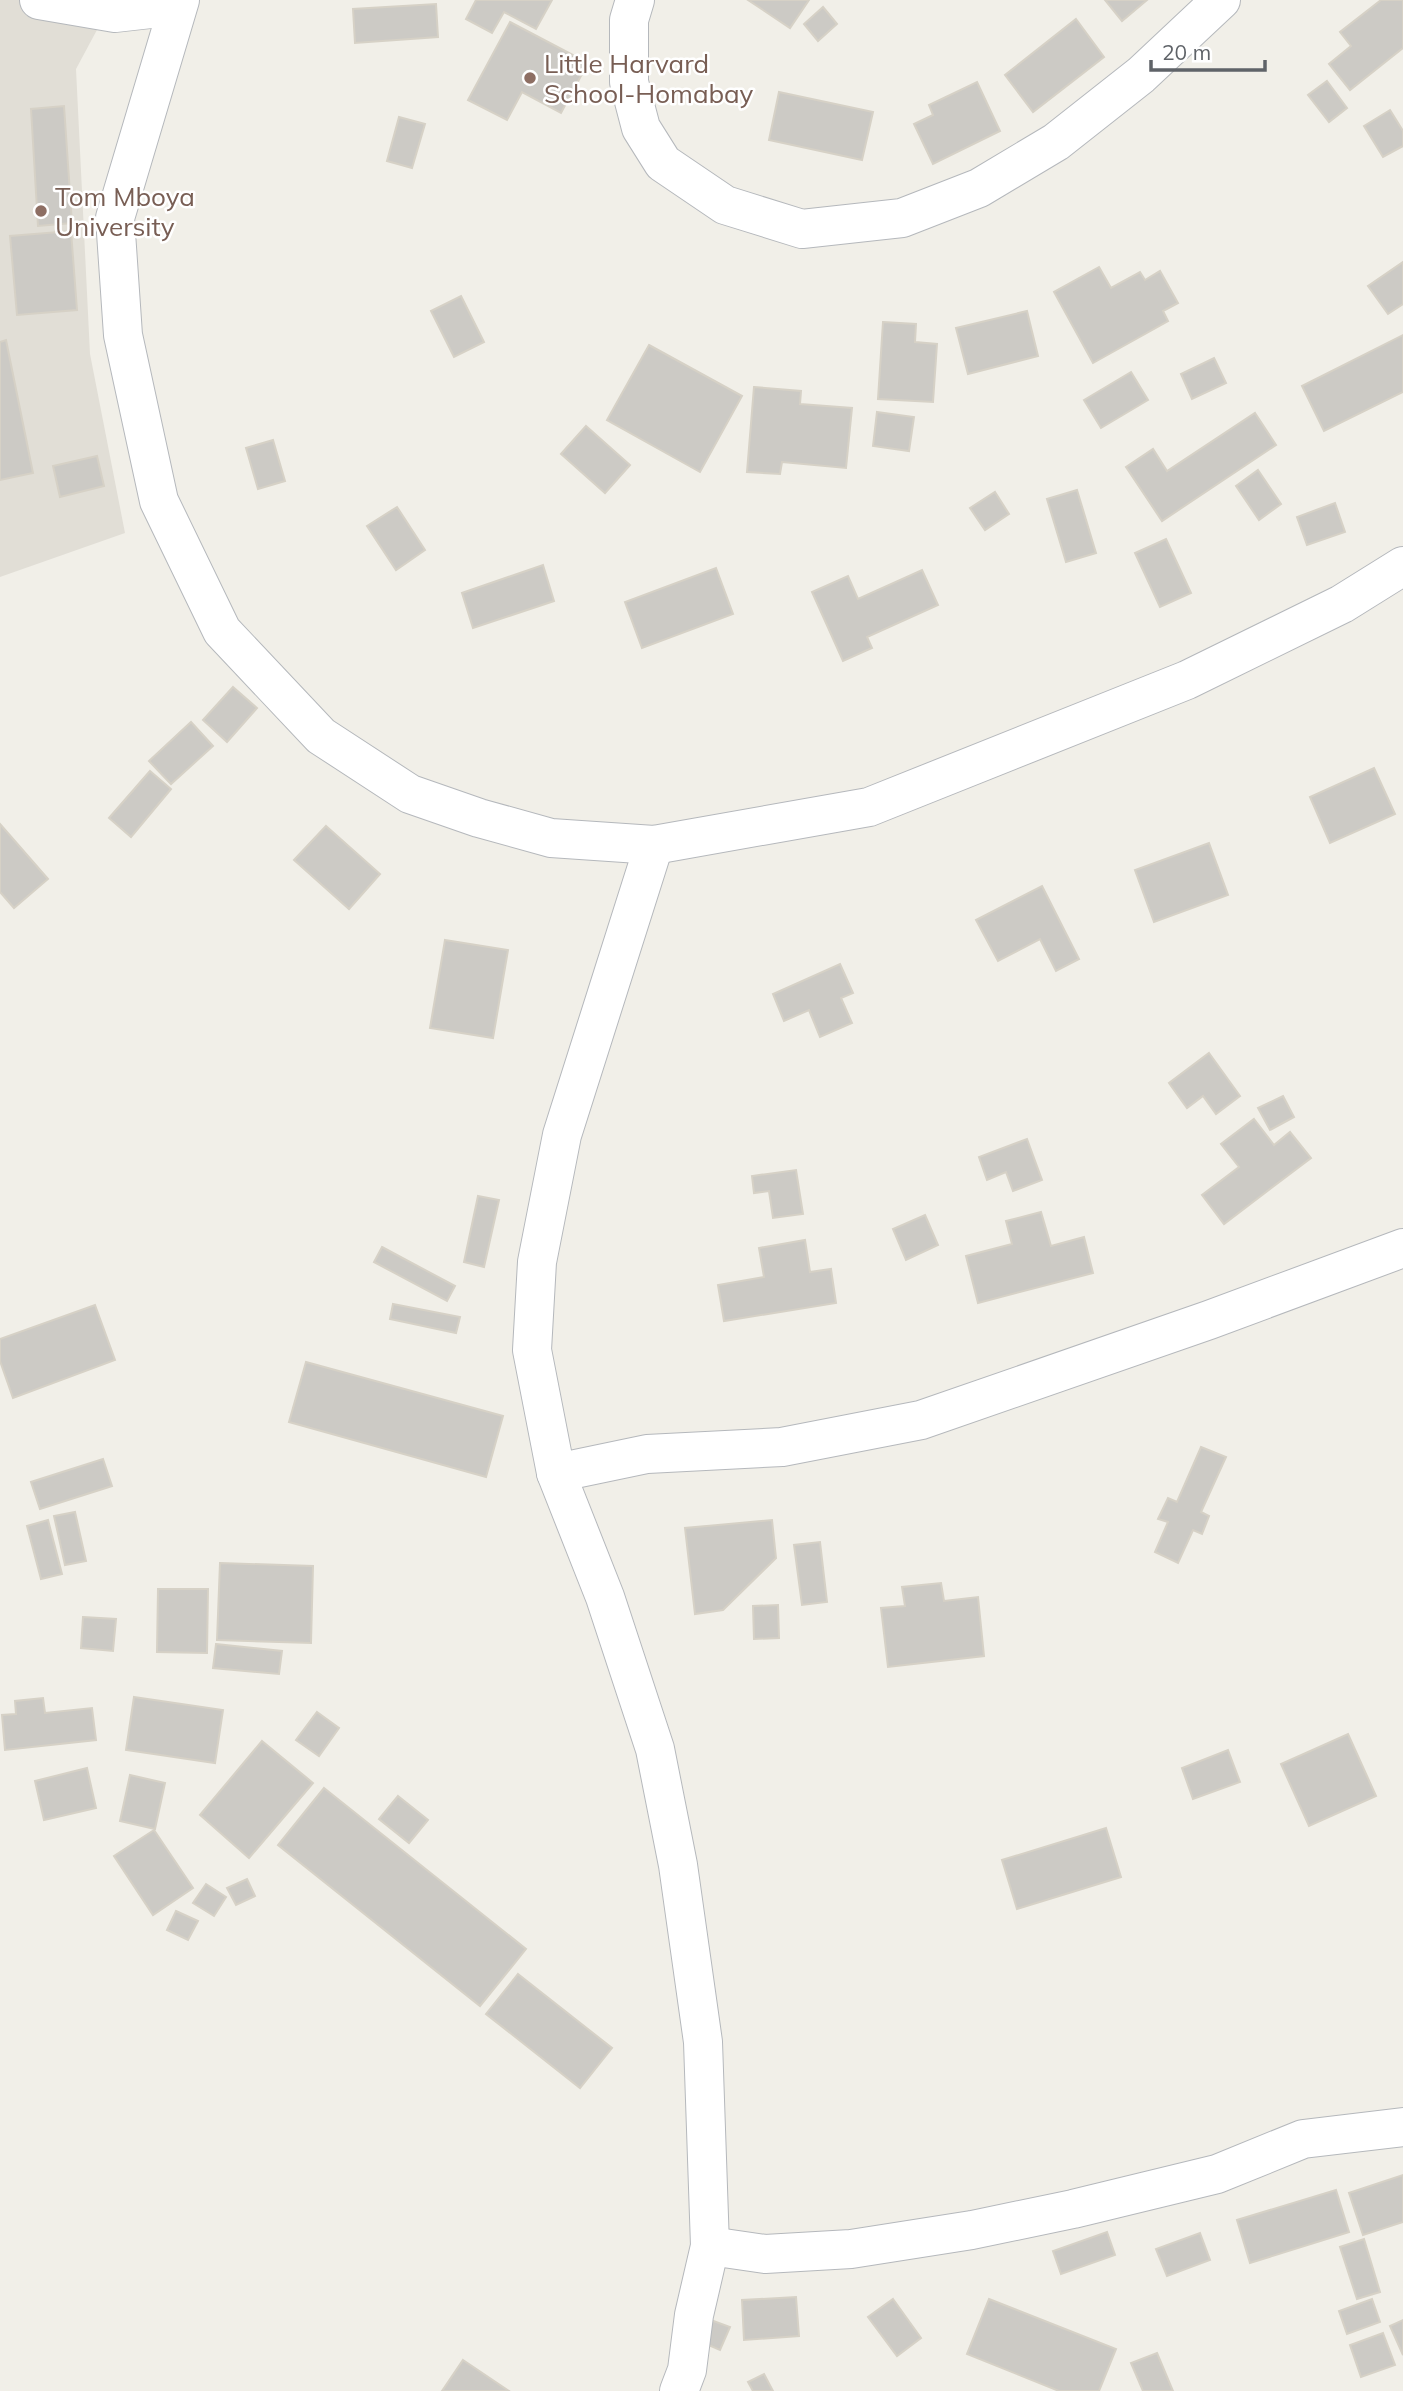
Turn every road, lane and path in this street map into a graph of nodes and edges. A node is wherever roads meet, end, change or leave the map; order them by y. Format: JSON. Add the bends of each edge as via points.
{"nodes":[{"id":1,"x":39,"y":0,"type":"edge"},
{"id":2,"x":635,"y":0,"type":"edge"},
{"id":3,"x":1221,"y":0,"type":"edge"},
{"id":4,"x":174,"y":2,"type":"edge"},
{"id":5,"x":1403,"y":566,"type":"edge"},
{"id":6,"x":654,"y":845,"type":"junction"},
{"id":7,"x":1403,"y":1248,"type":"edge"},
{"id":8,"x":556,"y":1474,"type":"junction"},
{"id":9,"x":1403,"y":2127,"type":"edge"},
{"id":10,"x":710,"y":2246,"type":"junction"},
{"id":11,"x":680,"y":2391,"type":"edge"}],
"edges":[{"from":1,"to":4,"type":"street","via":[[115,13]]},
{"from":2,"to":3,"type":"street","via":[[629,20],[629,82],[641,128],[663,163],[725,205],[802,229],[902,218],[979,188],[1056,142],[1142,75]]},
{"from":4,"to":6,"type":"street","via":[[115,218],[123,335],[159,501],[222,631],[321,736],[410,794],[551,838]]},
{"from":5,"to":6,"type":"street","via":[[1342,604],[1187,680],[869,807]]},
{"from":6,"to":8,"type":"street","via":[[562,1135],[537,1262],[532,1350]]},
{"from":7,"to":8,"type":"street","via":[[921,1419],[782,1447],[647,1454]]},
{"from":8,"to":10,"type":"street","via":[[605,1597],[655,1749],[678,1865],[703,2042]]},
{"from":9,"to":10,"type":"street","via":[[1303,2139],[1217,2174],[972,2230],[850,2249],[765,2254]]},
{"from":10,"to":11,"type":"street"}]}
